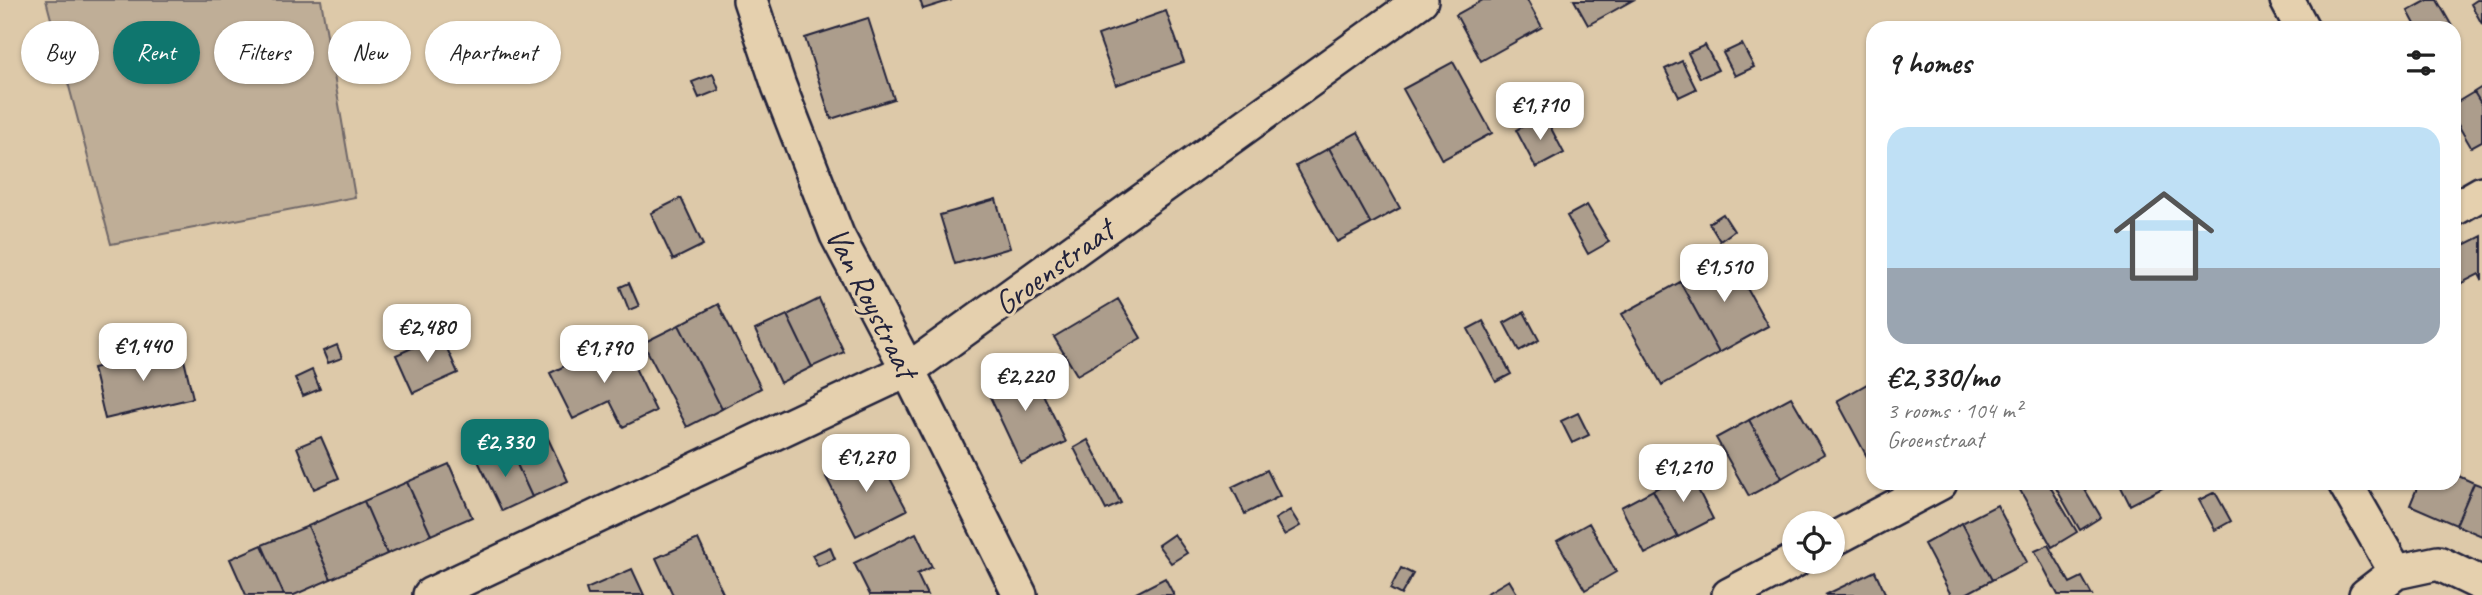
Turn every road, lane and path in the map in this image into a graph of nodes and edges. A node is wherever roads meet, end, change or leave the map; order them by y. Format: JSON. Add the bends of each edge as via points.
{"nodes":[{"id":1,"x":750,"y":0,"type":"edge"},
{"id":2,"x":1422,"y":0,"type":"edge"},
{"id":3,"x":2287,"y":0,"type":"edge"},
{"id":4,"x":2298,"y":21,"type":"edge"},
{"id":5,"x":2482,"y":193,"type":"edge"},
{"id":6,"x":2461,"y":205,"type":"edge"},
{"id":7,"x":908,"y":370,"type":"junction"},
{"id":8,"x":1927,"y":490,"type":"edge"},
{"id":9,"x":2349,"y":490,"type":"edge"},
{"id":10,"x":1845,"y":533,"type":"edge"},
{"id":11,"x":1782,"y":567,"type":"edge"},
{"id":12,"x":2396,"y":572,"type":"junction"},
{"id":13,"x":2482,"y":584,"type":"edge"},
{"id":14,"x":430,"y":595,"type":"edge"},
{"id":15,"x":1020,"y":595,"type":"edge"},
{"id":16,"x":1729,"y":595,"type":"edge"},
{"id":17,"x":2366,"y":595,"type":"edge"}],
"edges":[{"from":1,"to":7,"type":"street","name":"Van Roystraat","via":[[836,235]]},
{"from":2,"to":7,"type":"street","name":"Groenstraat"},
{"from":3,"to":4,"type":"street"},
{"from":5,"to":6,"type":"street"},
{"from":7,"to":14,"type":"street","name":"Groenstraat"},
{"from":7,"to":15,"type":"street","name":"Van Roystraat"},
{"from":8,"to":10,"type":"street"},
{"from":9,"to":12,"type":"street"},
{"from":11,"to":16,"type":"street"},
{"from":12,"to":13,"type":"street","via":[[2438,563]]},
{"from":12,"to":17,"type":"street"}]}
